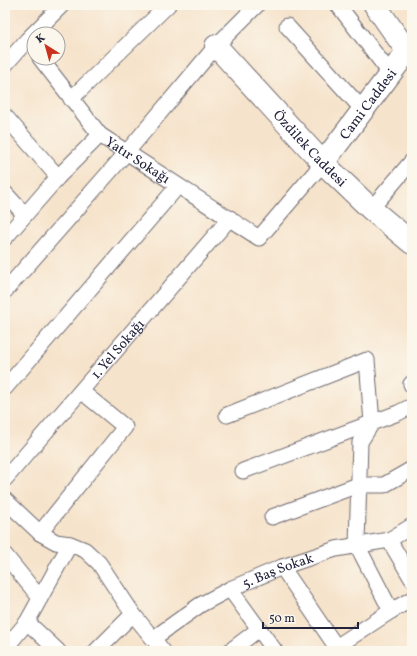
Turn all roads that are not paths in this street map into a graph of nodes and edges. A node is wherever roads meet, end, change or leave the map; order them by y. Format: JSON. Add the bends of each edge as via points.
{"nodes":[{"id":1,"x":168,"y":5,"type":"edge"},
{"id":2,"x":257,"y":5,"type":"edge"},
{"id":3,"x":338,"y":5,"type":"edge"},
{"id":4,"x":375,"y":5,"type":"edge"},
{"id":5,"x":55,"y":8,"type":"edge"},
{"id":6,"x":43,"y":26,"type":"edge"},
{"id":7,"x":287,"y":26,"type":"dead end"},
{"id":8,"x":216,"y":46,"type":"junction"},
{"id":9,"x":26,"y":48,"type":"edge"},
{"id":10,"x":410,"y":48,"type":"edge"},
{"id":11,"x":6,"y":61,"type":"edge"},
{"id":12,"x":46,"y":66,"type":"edge"},
{"id":13,"x":390,"y":73,"type":"junction"},
{"id":14,"x":71,"y":99,"type":"junction"},
{"id":15,"x":363,"y":110,"type":"junction"},
{"id":16,"x":5,"y":116,"type":"edge"},
{"id":17,"x":100,"y":135,"type":"junction"},
{"id":18,"x":127,"y":152,"type":"junction"},
{"id":19,"x":412,"y":161,"type":"edge"},
{"id":20,"x":323,"y":163,"type":"junction"},
{"id":21,"x":58,"y":177,"type":"junction"},
{"id":22,"x":178,"y":186,"type":"junction"},
{"id":23,"x":5,"y":193,"type":"edge"},
{"id":24,"x":371,"y":209,"type":"junction"},
{"id":25,"x":25,"y":215,"type":"junction"},
{"id":26,"x":230,"y":218,"type":"junction"},
{"id":27,"x":5,"y":238,"type":"edge"},
{"id":28,"x":411,"y":240,"type":"edge"},
{"id":29,"x":5,"y":291,"type":"edge"},
{"id":30,"x":412,"y":383,"type":"edge"},
{"id":31,"x":412,"y":386,"type":"edge"},
{"id":32,"x":5,"y":388,"type":"edge"},
{"id":33,"x":81,"y":391,"type":"junction"},
{"id":34,"x":412,"y":406,"type":"edge"},
{"id":35,"x":227,"y":415,"type":"dead end"},
{"id":36,"x":372,"y":423,"type":"junction"},
{"id":37,"x":412,"y":469,"type":"edge"},
{"id":38,"x":244,"y":471,"type":"dead end"},
{"id":39,"x":5,"y":479,"type":"edge"},
{"id":40,"x":358,"y":485,"type":"junction"},
{"id":41,"x":5,"y":500,"type":"edge"},
{"id":42,"x":272,"y":516,"type":"dead end"},
{"id":43,"x":412,"y":526,"type":"edge"},
{"id":44,"x":40,"y":532,"type":"junction"},
{"id":45,"x":389,"y":540,"type":"junction"},
{"id":46,"x":70,"y":544,"type":"junction"},
{"id":47,"x":357,"y":545,"type":"junction"},
{"id":48,"x":5,"y":555,"type":"edge"},
{"id":49,"x":282,"y":567,"type":"junction"},
{"id":50,"x":412,"y":579,"type":"edge"},
{"id":51,"x":230,"y":588,"type":"junction"},
{"id":52,"x":40,"y":598,"type":"junction"},
{"id":53,"x":412,"y":599,"type":"edge"},
{"id":54,"x":391,"y":611,"type":"junction"},
{"id":55,"x":133,"y":614,"type":"junction"},
{"id":56,"x":26,"y":622,"type":"junction"},
{"id":57,"x":259,"y":629,"type":"junction"},
{"id":58,"x":154,"y":638,"type":"junction"},
{"id":59,"x":5,"y":649,"type":"edge"},
{"id":60,"x":338,"y":649,"type":"edge"},
{"id":61,"x":58,"y":651,"type":"edge"},
{"id":62,"x":96,"y":651,"type":"edge"},
{"id":63,"x":163,"y":651,"type":"edge"},
{"id":64,"x":230,"y":651,"type":"edge"},
{"id":65,"x":275,"y":651,"type":"edge"}],
"edges":[{"from":1,"to":14,"type":"street"},
{"from":2,"to":8,"type":"street"},
{"from":3,"to":13,"type":"street"},
{"from":4,"to":10,"type":"main road"},
{"from":5,"to":6,"type":"street"},
{"from":7,"to":15,"type":"street"},
{"from":8,"to":18,"type":"street"},
{"from":8,"to":20,"type":"main road","name":"Özdilek Caddesi"},
{"from":9,"to":11,"type":"street"},
{"from":10,"to":13,"type":"main road","name":"Cami Caddesi"},
{"from":12,"to":14,"type":"street","name":"Yatır Sokağı"},
{"from":13,"to":15,"type":"main road","name":"Cami Caddesi"},
{"from":14,"to":17,"type":"street","name":"Yatır Sokağı"},
{"from":15,"to":20,"type":"main road","name":"Cami Caddesi"},
{"from":16,"to":21,"type":"street"},
{"from":17,"to":18,"type":"street","name":"Yatır Sokağı"},
{"from":17,"to":21,"type":"street"},
{"from":18,"to":22,"type":"street","name":"Yatır Sokağı"},
{"from":18,"to":29,"type":"street"},
{"from":19,"to":24,"type":"street"},
{"from":20,"to":24,"type":"main road","name":"Özdilek Caddesi"},
{"from":20,"to":26,"type":"street","name":"Yatır Sokağı","via":[[259,238]]},
{"from":21,"to":25,"type":"street"},
{"from":22,"to":26,"type":"street","name":"Yatır Sokağı"},
{"from":22,"to":32,"type":"street"},
{"from":23,"to":25,"type":"street"},
{"from":24,"to":28,"type":"main road","name":"Özdilek Caddesi"},
{"from":25,"to":27,"type":"street"},
{"from":26,"to":33,"type":"street","name":"1. Yel Sokağı"},
{"from":30,"to":31,"type":"street"},
{"from":33,"to":39,"type":"street","name":"1. Yel Sokağı"},
{"from":33,"to":44,"type":"street","via":[[125,427]]},
{"from":34,"to":36,"type":"street"},
{"from":35,"to":36,"type":"street","via":[[367,360]]},
{"from":36,"to":38,"type":"street"},
{"from":36,"to":40,"type":"street","via":[[360,442]]},
{"from":37,"to":40,"type":"street","via":[[384,485]]},
{"from":40,"to":42,"type":"street"},
{"from":40,"to":47,"type":"street"},
{"from":41,"to":44,"type":"street"},
{"from":43,"to":45,"type":"street","name":"5. Baş Sokak"},
{"from":44,"to":46,"type":"street","via":[[56,542]]},
{"from":45,"to":47,"type":"street","name":"5. Baş Sokak"},
{"from":45,"to":50,"type":"street"},
{"from":46,"to":52,"type":"street"},
{"from":46,"to":55,"type":"street","via":[[85,550],[99,563]]},
{"from":47,"to":49,"type":"street","name":"5. Baş Sokak","via":[[336,549]]},
{"from":47,"to":54,"type":"street"},
{"from":48,"to":52,"type":"street"},
{"from":49,"to":51,"type":"street","name":"5. Baş Sokak"},
{"from":49,"to":60,"type":"street"},
{"from":51,"to":57,"type":"street"},
{"from":51,"to":58,"type":"street","name":"5. Baş Sokak","via":[[200,605]]},
{"from":52,"to":56,"type":"street"},
{"from":53,"to":54,"type":"street"},
{"from":54,"to":60,"type":"street"},
{"from":55,"to":58,"type":"street"},
{"from":55,"to":62,"type":"street"},
{"from":56,"to":59,"type":"street"},
{"from":56,"to":61,"type":"street"},
{"from":57,"to":64,"type":"street"},
{"from":57,"to":65,"type":"street"},
{"from":58,"to":63,"type":"street"}]}
